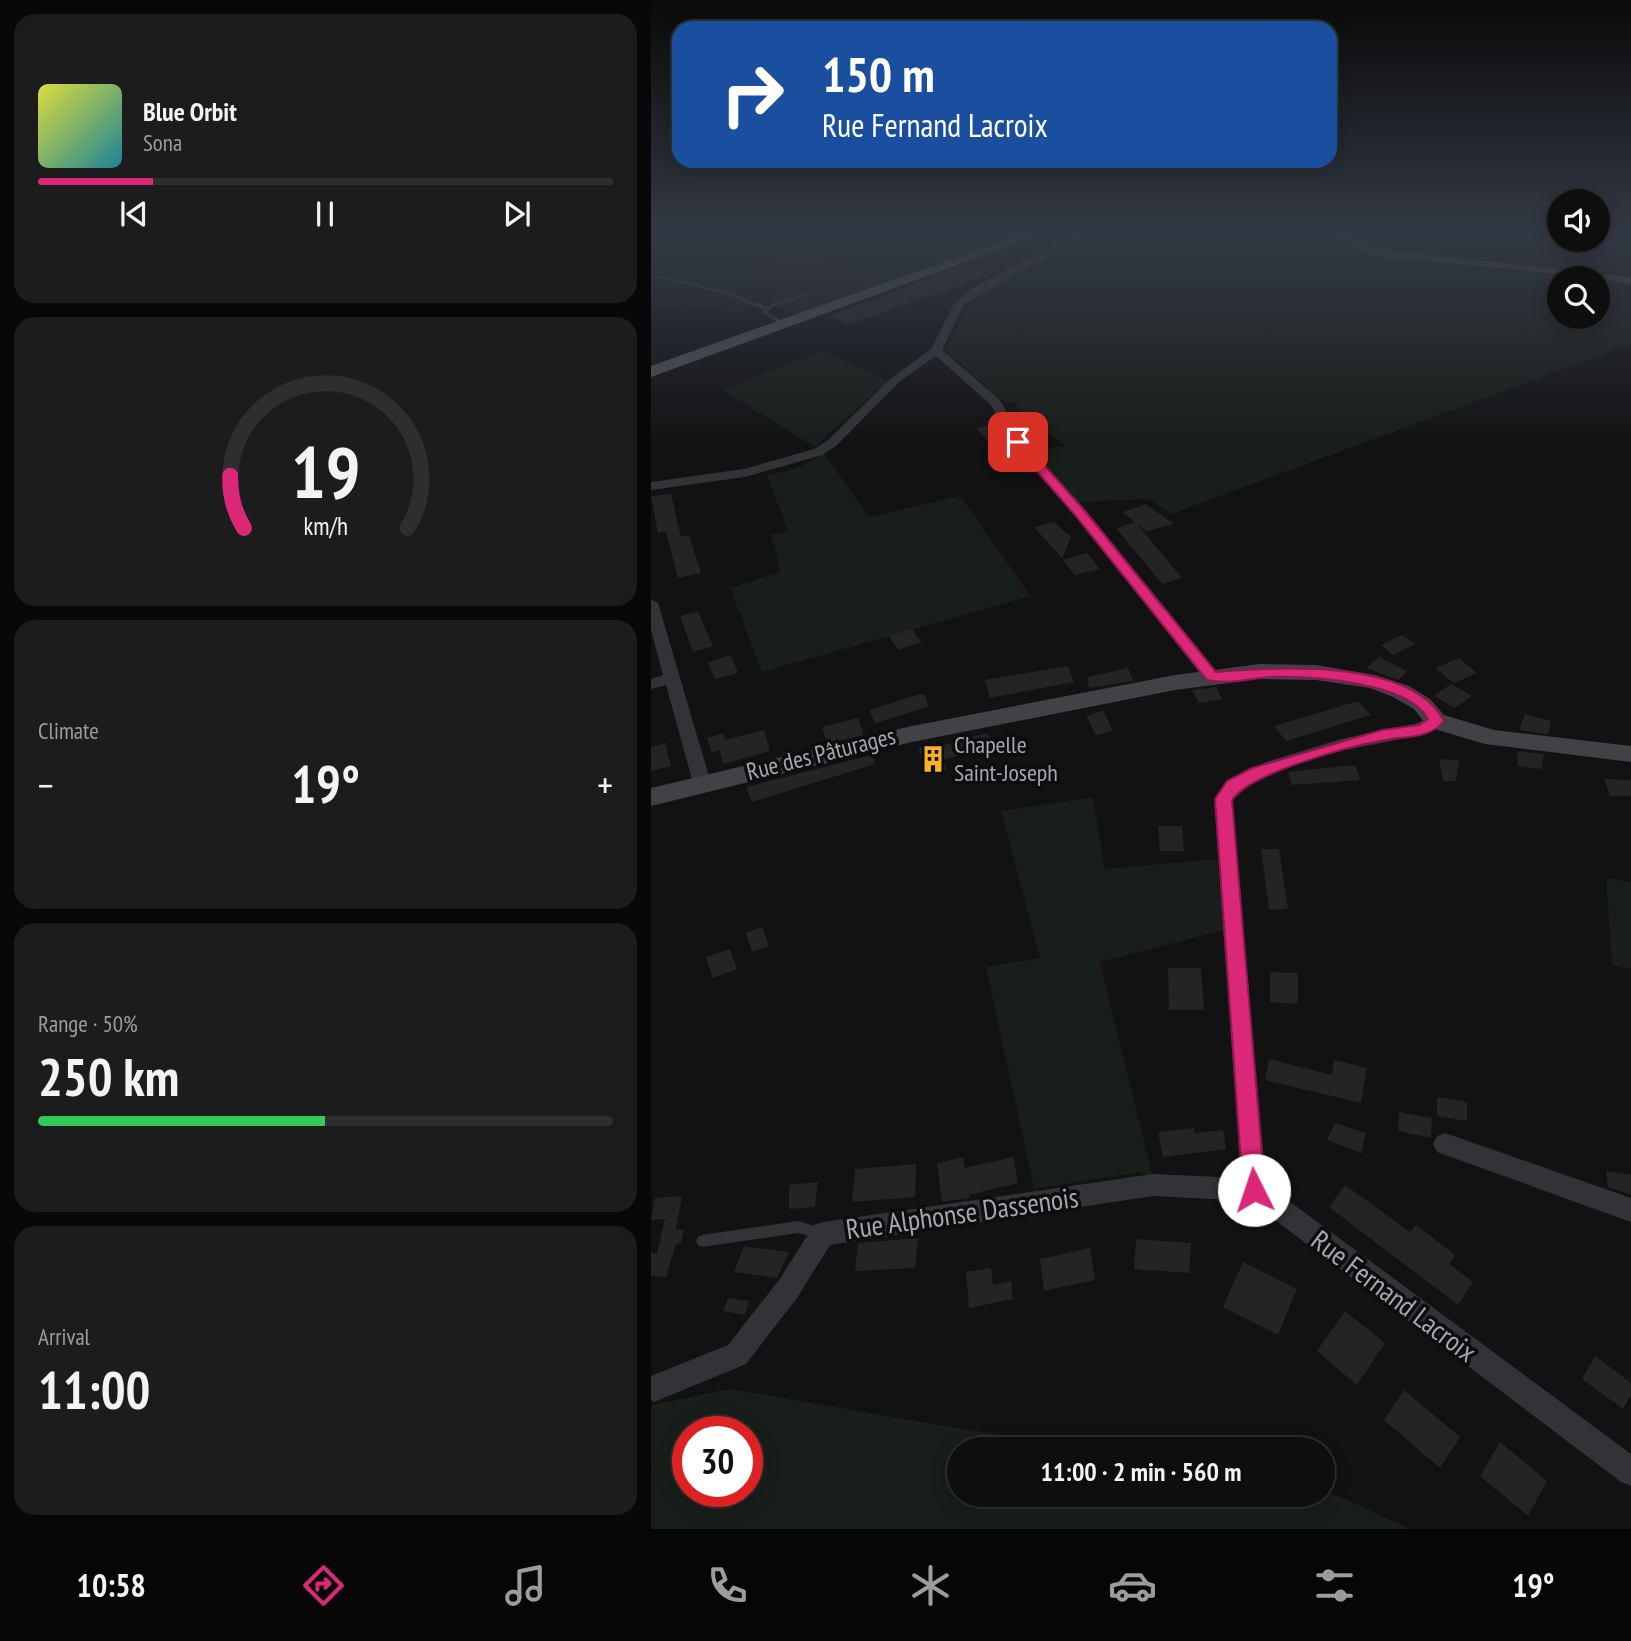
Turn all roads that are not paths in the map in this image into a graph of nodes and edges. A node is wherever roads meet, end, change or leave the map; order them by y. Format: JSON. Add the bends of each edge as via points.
{"nodes":[{"id":1,"x":758,"y":305,"type":"edge"},
{"id":2,"x":777,"y":305,"type":"edge"},
{"id":3,"x":836,"y":305,"type":"edge"},
{"id":4,"x":958,"y":305,"type":"edge"},
{"id":5,"x":767,"y":309,"type":"junction"},
{"id":6,"x":784,"y":324,"type":"junction"},
{"id":7,"x":936,"y":351,"type":"junction"},
{"id":8,"x":651,"y":372,"type":"edge"},
{"id":9,"x":651,"y":486,"type":"edge"},
{"id":10,"x":651,"y":603,"type":"edge"},
{"id":11,"x":1212,"y":677,"type":"junction"},
{"id":12,"x":672,"y":678,"type":"junction"},
{"id":13,"x":651,"y":684,"type":"edge"},
{"id":14,"x":1436,"y":721,"type":"junction"},
{"id":15,"x":1631,"y":754,"type":"edge"},
{"id":16,"x":702,"y":783,"type":"junction"},
{"id":17,"x":651,"y":797,"type":"edge"},
{"id":18,"x":1445,"y":1144,"type":"dead end"},
{"id":19,"x":1254,"y":1190,"type":"junction"},
{"id":20,"x":1631,"y":1210,"type":"edge"},
{"id":21,"x":823,"y":1234,"type":"junction"},
{"id":22,"x":702,"y":1241,"type":"dead end"},
{"id":23,"x":654,"y":1388,"type":"dead end"},
{"id":24,"x":1631,"y":1472,"type":"edge"}],
"edges":[{"from":1,"to":5,"type":"lane"},
{"from":2,"to":5,"type":"lane"},
{"from":3,"to":6,"type":"main road"},
{"from":4,"to":7,"type":"street"},
{"from":5,"to":6,"type":"lane","via":[[766,315]]},
{"from":6,"to":8,"type":"main road"},
{"from":7,"to":9,"type":"street","via":[[895,380],[818,452],[745,473]]},
{"from":7,"to":11,"type":"street","via":[[995,402],[1018,442]]},
{"from":10,"to":12,"type":"street"},
{"from":11,"to":14,"type":"street","name":"Rue des Pâturages","via":[[1275,672],[1377,681],[1414,697],[1430,708]]},
{"from":11,"to":16,"type":"street","name":"Rue des Pâturages","via":[[888,737]]},
{"from":12,"to":13,"type":"street"},
{"from":12,"to":16,"type":"street"},
{"from":14,"to":15,"type":"street","via":[[1493,738]]},
{"from":14,"to":19,"type":"street","via":[[1423,730],[1382,735],[1258,772],[1233,785],[1223,799]]},
{"from":16,"to":17,"type":"street","name":"Rue des Pâturages"},
{"from":18,"to":20,"type":"street"},
{"from":19,"to":21,"type":"street","name":"Rue Alphonse Dassenois","via":[[1153,1185]]},
{"from":19,"to":24,"type":"street","name":"Rue Fernand Lacroix"},
{"from":21,"to":22,"type":"lane","via":[[798,1227]]},
{"from":21,"to":23,"type":"street","name":"Rue Alphonse Dassenois","via":[[737,1355]]}]}
